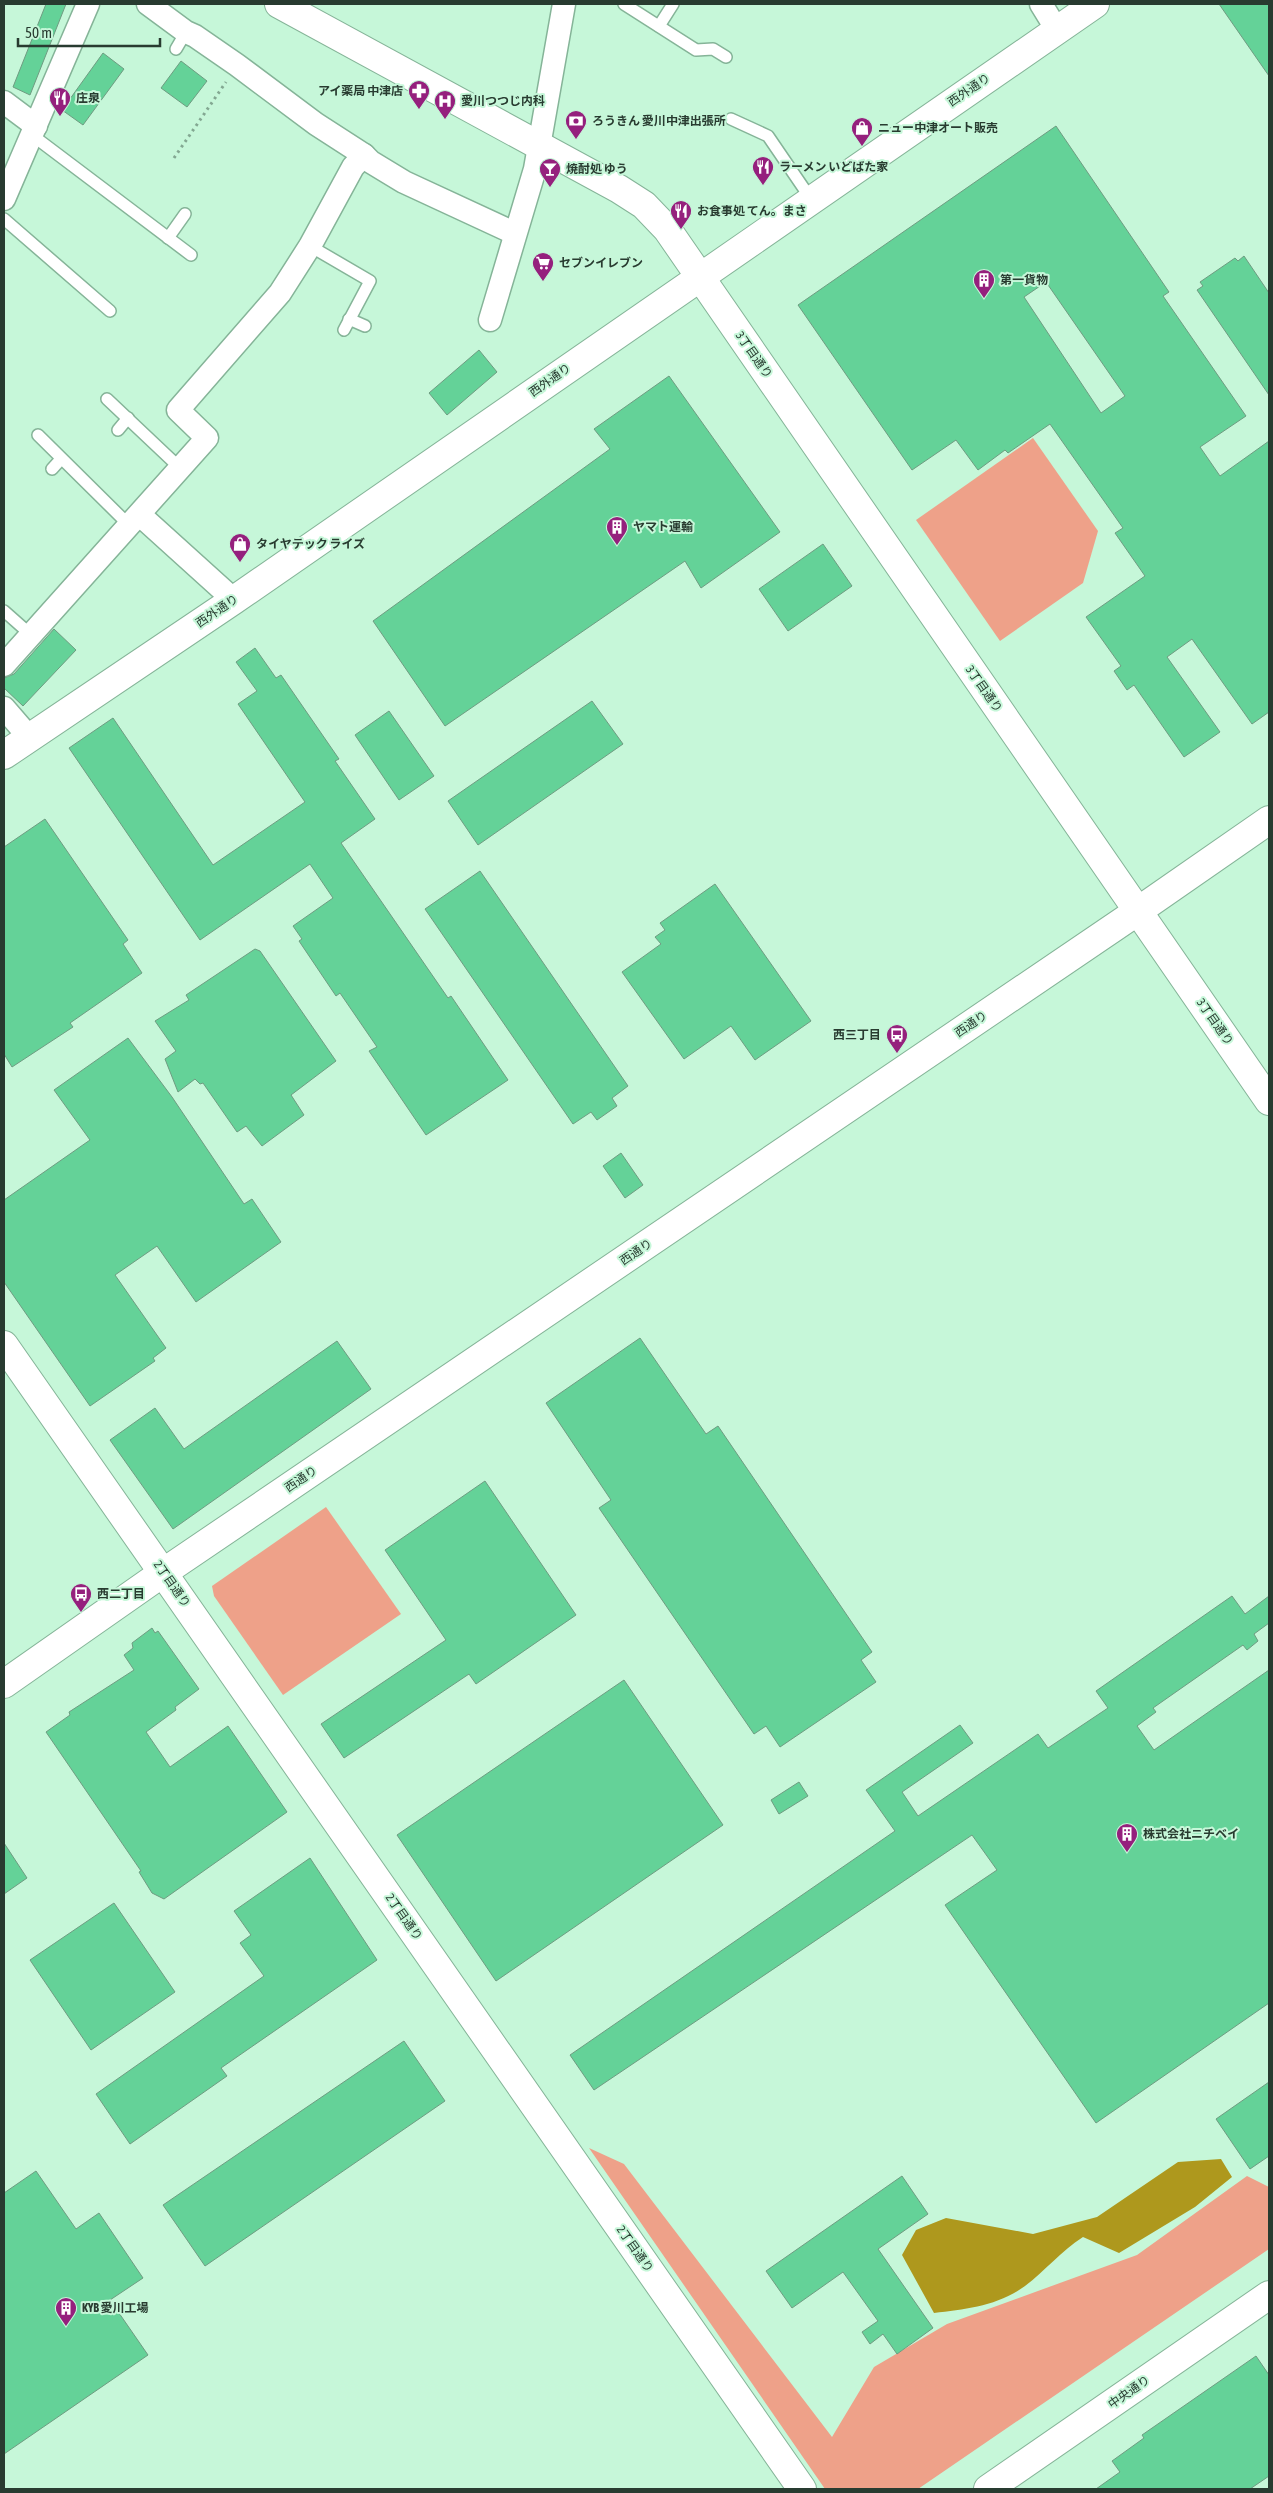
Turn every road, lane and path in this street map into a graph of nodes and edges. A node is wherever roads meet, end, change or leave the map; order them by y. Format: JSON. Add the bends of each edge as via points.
{"nodes":[{"id":1,"x":88,"y":4,"type":"edge"},
{"id":2,"x":148,"y":4,"type":"edge"},
{"id":3,"x":279,"y":4,"type":"edge"},
{"id":4,"x":564,"y":4,"type":"edge"},
{"id":5,"x":624,"y":4,"type":"edge"},
{"id":6,"x":673,"y":4,"type":"edge"},
{"id":7,"x":1041,"y":4,"type":"edge"},
{"id":8,"x":1095,"y":4,"type":"edge"},
{"id":9,"x":659,"y":26,"type":"junction"},
{"id":10,"x":1057,"y":30,"type":"junction"},
{"id":11,"x":726,"y":57,"type":"dead end"},
{"id":12,"x":237,"y":65,"type":"junction"},
{"id":13,"x":4,"y":102,"type":"edge"},
{"id":14,"x":731,"y":119,"type":"dead end"},
{"id":15,"x":34,"y":131,"type":"junction"},
{"id":16,"x":538,"y":146,"type":"junction"},
{"id":17,"x":364,"y":155,"type":"junction"},
{"id":18,"x":174,"y":158,"type":"dead end"},
{"id":19,"x":4,"y":198,"type":"edge"},
{"id":20,"x":811,"y":198,"type":"junction"},
{"id":21,"x":185,"y":214,"type":"dead end"},
{"id":22,"x":4,"y":219,"type":"edge"},
{"id":23,"x":514,"y":233,"type":"junction"},
{"id":24,"x":168,"y":238,"type":"junction"},
{"id":25,"x":310,"y":246,"type":"junction"},
{"id":26,"x":190,"y":255,"type":"dead end"},
{"id":27,"x":699,"y":276,"type":"junction"},
{"id":28,"x":110,"y":310,"type":"dead end"},
{"id":29,"x":349,"y":319,"type":"junction"},
{"id":30,"x":490,"y":320,"type":"dead end"},
{"id":31,"x":366,"y":326,"type":"dead end"},
{"id":32,"x":344,"y":330,"type":"dead end"},
{"id":33,"x":107,"y":399,"type":"dead end"},
{"id":34,"x":128,"y":418,"type":"junction"},
{"id":35,"x":118,"y":430,"type":"dead end"},
{"id":36,"x":38,"y":435,"type":"dead end"},
{"id":37,"x":61,"y":459,"type":"junction"},
{"id":38,"x":180,"y":468,"type":"junction"},
{"id":39,"x":52,"y":469,"type":"dead end"},
{"id":40,"x":134,"y":519,"type":"junction"},
{"id":41,"x":234,"y":600,"type":"junction"},
{"id":42,"x":4,"y":612,"type":"edge"},
{"id":43,"x":30,"y":634,"type":"junction"},
{"id":44,"x":4,"y":665,"type":"edge"},
{"id":45,"x":4,"y":708,"type":"edge"},
{"id":46,"x":30,"y":738,"type":"junction"},
{"id":47,"x":4,"y":755,"type":"edge"},
{"id":48,"x":1269,"y":820,"type":"edge"},
{"id":49,"x":1138,"y":911,"type":"junction"},
{"id":50,"x":1269,"y":1101,"type":"edge"},
{"id":51,"x":4,"y":1345,"type":"edge"},
{"id":52,"x":164,"y":1572,"type":"junction"},
{"id":53,"x":4,"y":1684,"type":"edge"},
{"id":54,"x":1269,"y":2295,"type":"edge"},
{"id":55,"x":802,"y":2489,"type":"edge"},
{"id":56,"x":988,"y":2489,"type":"edge"}],
"edges":[{"from":1,"to":15,"type":"street"},
{"from":2,"to":12,"type":"street","via":[[181,41],[195,36]]},
{"from":3,"to":16,"type":"street","name":"3丁目通り"},
{"from":4,"to":16,"type":"street"},
{"from":5,"to":9,"type":"lane","via":[[633,16]]},
{"from":6,"to":9,"type":"lane"},
{"from":7,"to":10,"type":"street"},
{"from":8,"to":10,"type":"street","name":"西外通り"},
{"from":9,"to":11,"type":"lane","via":[[693,55],[713,49]]},
{"from":10,"to":20,"type":"street","name":"西外通り"},
{"from":12,"to":17,"type":"street"},
{"from":12,"to":18,"type":"path"},
{"from":13,"to":15,"type":"street"},
{"from":14,"to":20,"type":"lane","via":[[768,136]]},
{"from":15,"to":19,"type":"street"},
{"from":15,"to":24,"type":"lane"},
{"from":16,"to":23,"type":"street","via":[[535,168]]},
{"from":16,"to":27,"type":"street","name":"3丁目通り","via":[[644,205],[667,229]]},
{"from":17,"to":23,"type":"street","via":[[404,182]]},
{"from":17,"to":25,"type":"street","via":[[353,167]]},
{"from":20,"to":27,"type":"street","name":"西外通り"},
{"from":21,"to":24,"type":"lane"},
{"from":22,"to":28,"type":"lane"},
{"from":23,"to":30,"type":"street"},
{"from":24,"to":26,"type":"lane"},
{"from":25,"to":29,"type":"lane","via":[[370,281]]},
{"from":25,"to":38,"type":"street","via":[[280,293],[241,329],[192,384],[178,410],[207,438]]},
{"from":27,"to":41,"type":"street","name":"西外通り"},
{"from":27,"to":49,"type":"street","name":"3丁目通り"},
{"from":29,"to":31,"type":"lane"},
{"from":29,"to":32,"type":"lane"},
{"from":33,"to":34,"type":"lane"},
{"from":34,"to":35,"type":"lane"},
{"from":34,"to":38,"type":"lane"},
{"from":36,"to":37,"type":"lane"},
{"from":37,"to":39,"type":"lane"},
{"from":37,"to":40,"type":"lane"},
{"from":38,"to":40,"type":"street"},
{"from":40,"to":41,"type":"street"},
{"from":40,"to":43,"type":"street","via":[[52,614]]},
{"from":41,"to":46,"type":"street","name":"西外通り"},
{"from":42,"to":43,"type":"lane"},
{"from":43,"to":44,"type":"street"},
{"from":45,"to":46,"type":"street"},
{"from":46,"to":47,"type":"street","name":"西外通り"},
{"from":48,"to":49,"type":"street","name":"西通り"},
{"from":49,"to":50,"type":"street","name":"3丁目通り"},
{"from":49,"to":52,"type":"street","name":"西通り"},
{"from":51,"to":52,"type":"street","name":"2丁目通り"},
{"from":52,"to":53,"type":"street","name":"西通り"},
{"from":52,"to":55,"type":"street","name":"2丁目通り"},
{"from":54,"to":56,"type":"street","name":"中央通り"}]}
